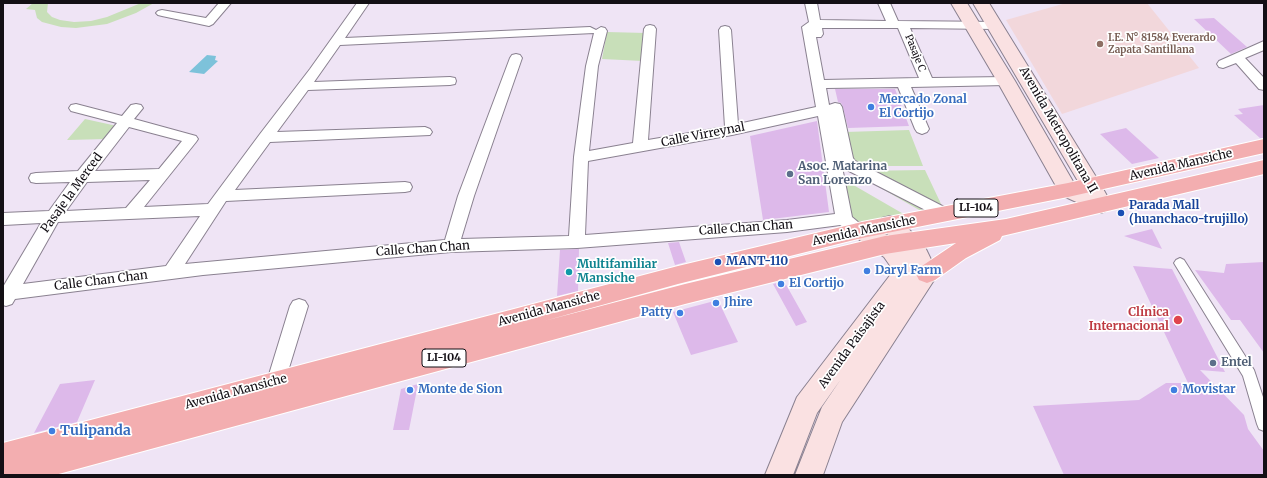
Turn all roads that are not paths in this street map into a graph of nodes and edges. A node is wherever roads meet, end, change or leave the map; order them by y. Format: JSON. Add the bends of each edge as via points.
{"nodes":[{"id":1,"x":225,"y":3,"type":"edge"},
{"id":2,"x":363,"y":3,"type":"edge"},
{"id":3,"x":811,"y":3,"type":"edge"},
{"id":4,"x":884,"y":3,"type":"edge"},
{"id":5,"x":959,"y":3,"type":"edge"},
{"id":6,"x":981,"y":3,"type":"edge"},
{"id":7,"x":162,"y":13,"type":"dead end"},
{"id":8,"x":815,"y":24,"type":"junction"},
{"id":9,"x":898,"y":24,"type":"junction"},
{"id":10,"x":973,"y":25,"type":"junction"},
{"id":11,"x":996,"y":25,"type":"junction"},
{"id":12,"x":650,"y":29,"type":"dead end"},
{"id":13,"x":725,"y":30,"type":"dead end"},
{"id":14,"x":336,"y":42,"type":"junction"},
{"id":15,"x":1264,"y":45,"type":"edge"},
{"id":16,"x":516,"y":58,"type":"dead end"},
{"id":17,"x":1238,"y":58,"type":"junction"},
{"id":18,"x":1223,"y":64,"type":"dead end"},
{"id":19,"x":450,"y":81,"type":"dead end"},
{"id":20,"x":1006,"y":81,"type":"junction"},
{"id":21,"x":927,"y":82,"type":"junction"},
{"id":22,"x":903,"y":83,"type":"junction"},
{"id":23,"x":825,"y":84,"type":"junction"},
{"id":24,"x":304,"y":86,"type":"junction"},
{"id":25,"x":1264,"y":86,"type":"edge"},
{"id":26,"x":76,"y":108,"type":"dead end"},
{"id":27,"x":136,"y":108,"type":"dead end"},
{"id":28,"x":825,"y":110,"type":"junction"},
{"id":29,"x":126,"y":122,"type":"junction"},
{"id":30,"x":922,"y":129,"type":"dead end"},
{"id":31,"x":732,"y":130,"type":"junction"},
{"id":32,"x":424,"y":132,"type":"dead end"},
{"id":33,"x":265,"y":137,"type":"junction"},
{"id":34,"x":640,"y":147,"type":"junction"},
{"id":35,"x":1255,"y":148,"type":"edge"},
{"id":36,"x":581,"y":157,"type":"junction"},
{"id":37,"x":1264,"y":166,"type":"edge"},
{"id":38,"x":162,"y":174,"type":"junction"},
{"id":39,"x":82,"y":177,"type":"junction"},
{"id":40,"x":36,"y":178,"type":"dead end"},
{"id":41,"x":1091,"y":185,"type":"junction"},
{"id":42,"x":405,"y":187,"type":"dead end"},
{"id":43,"x":1068,"y":190,"type":"junction"},
{"id":44,"x":222,"y":196,"type":"junction"},
{"id":45,"x":1101,"y":205,"type":"junction"},
{"id":46,"x":212,"y":210,"type":"junction"},
{"id":47,"x":131,"y":213,"type":"junction"},
{"id":48,"x":945,"y":214,"type":"junction"},
{"id":49,"x":52,"y":218,"type":"junction"},
{"id":50,"x":4,"y":219,"type":"edge"},
{"id":51,"x":853,"y":225,"type":"junction"},
{"id":52,"x":1006,"y":227,"type":"junction"},
{"id":53,"x":894,"y":237,"type":"junction"},
{"id":54,"x":577,"y":242,"type":"junction"},
{"id":55,"x":450,"y":246,"type":"junction"},
{"id":56,"x":1180,"y":263,"type":"dead end"},
{"id":57,"x":171,"y":272,"type":"junction"},
{"id":58,"x":927,"y":274,"type":"junction"},
{"id":59,"x":682,"y":284,"type":"junction"},
{"id":60,"x":6,"y":297,"type":"edge"},
{"id":61,"x":299,"y":306,"type":"dead end"},
{"id":62,"x":469,"y":341,"type":"junction"},
{"id":63,"x":276,"y":381,"type":"junction"},
{"id":64,"x":231,"y":404,"type":"junction"},
{"id":65,"x":1264,"y":424,"type":"edge"},
{"id":66,"x":3,"y":456,"type":"edge"},
{"id":67,"x":4,"y":475,"type":"edge"},
{"id":68,"x":779,"y":475,"type":"edge"},
{"id":69,"x":809,"y":475,"type":"edge"}],
"edges":[{"from":1,"to":7,"type":"street","via":[[209,22]]},
{"from":2,"to":14,"type":"street"},
{"from":3,"to":8,"type":"street"},
{"from":4,"to":9,"type":"street","name":"Pasaje C"},
{"from":5,"to":10,"type":"main road","name":"Avenida Metropolitana II"},
{"from":6,"to":11,"type":"main road","name":"Avenida Metropolitana II"},
{"from":8,"to":9,"type":"street"},
{"from":8,"to":23,"type":"street"},
{"from":9,"to":10,"type":"street"},
{"from":9,"to":21,"type":"street","name":"Pasaje C"},
{"from":10,"to":11,"type":"street"},
{"from":10,"to":20,"type":"main road","name":"Avenida Metropolitana II"},
{"from":11,"to":41,"type":"main road","name":"Avenida Metropolitana II"},
{"from":12,"to":34,"type":"street"},
{"from":13,"to":31,"type":"street"},
{"from":14,"to":24,"type":"street"},
{"from":14,"to":36,"type":"street","via":[[595,31]]},
{"from":15,"to":17,"type":"street"},
{"from":16,"to":55,"type":"street"},
{"from":17,"to":18,"type":"street"},
{"from":17,"to":25,"type":"street"},
{"from":19,"to":24,"type":"street"},
{"from":20,"to":21,"type":"street"},
{"from":20,"to":43,"type":"main road","name":"Avenida Metropolitana II"},
{"from":21,"to":22,"type":"street"},
{"from":22,"to":23,"type":"street"},
{"from":22,"to":30,"type":"street"},
{"from":23,"to":28,"type":"street"},
{"from":23,"to":48,"type":"street","via":[[850,165]]},
{"from":24,"to":33,"type":"street"},
{"from":26,"to":29,"type":"street"},
{"from":27,"to":29,"type":"street","name":"Pasaje la Merced"},
{"from":28,"to":31,"type":"street","name":"Calle Virreynal"},
{"from":28,"to":51,"type":"street"},
{"from":29,"to":38,"type":"street","via":[[191,139]]},
{"from":29,"to":39,"type":"street","name":"Pasaje la Merced"},
{"from":31,"to":34,"type":"street","name":"Calle Virreynal"},
{"from":32,"to":33,"type":"street"},
{"from":33,"to":44,"type":"street"},
{"from":34,"to":36,"type":"street","name":"Calle Virreynal"},
{"from":35,"to":37,"type":"highway"},
{"from":35,"to":41,"type":"highway","name":"Avenida Mansiche","number":"LI-104"},
{"from":36,"to":54,"type":"street"},
{"from":37,"to":45,"type":"highway","name":"Avenida Mansiche","number":"LI-104"},
{"from":38,"to":39,"type":"street"},
{"from":38,"to":47,"type":"street"},
{"from":39,"to":40,"type":"street"},
{"from":39,"to":49,"type":"street","name":"Pasaje la Merced"},
{"from":41,"to":43,"type":"highway","name":"Avenida Mansiche","number":"LI-104"},
{"from":41,"to":45,"type":"main road","name":"Avenida Metropolitana II"},
{"from":42,"to":44,"type":"street"},
{"from":43,"to":45,"type":"main road","name":"Avenida Metropolitana II"},
{"from":43,"to":48,"type":"highway","name":"Avenida Mansiche","number":"LI-104"},
{"from":44,"to":46,"type":"street"},
{"from":45,"to":52,"type":"highway","name":"Avenida Mansiche","number":"LI-104"},
{"from":46,"to":47,"type":"street"},
{"from":46,"to":57,"type":"street"},
{"from":47,"to":49,"type":"street"},
{"from":48,"to":53,"type":"highway","name":"Avenida Mansiche","number":"LI-104"},
{"from":49,"to":50,"type":"street"},
{"from":49,"to":60,"type":"street","name":"Pasaje la Merced"},
{"from":51,"to":53,"type":"main road","name":"Avenida Paisajista"},
{"from":51,"to":54,"type":"street","name":"Calle Chan Chan","via":[[787,226]]},
{"from":51,"to":59,"type":"highway","name":"Avenida Mansiche","number":"LI-104"},
{"from":52,"to":53,"type":"highway","name":"Avenida Mansiche","number":"LI-104"},
{"from":52,"to":58,"type":"highway","via":[[958,252]]},
{"from":53,"to":58,"type":"main road","name":"Avenida Paisajista","via":[[916,251]]},
{"from":53,"to":59,"type":"highway","name":"Avenida Mansiche","number":"LI-104"},
{"from":53,"to":68,"type":"main road","name":"Avenida Paisajista","via":[[903,276],[806,406]]},
{"from":54,"to":55,"type":"street","name":"Calle Chan Chan"},
{"from":55,"to":57,"type":"street","name":"Calle Chan Chan"},
{"from":56,"to":65,"type":"street","via":[[1249,374]]},
{"from":57,"to":60,"type":"street","name":"Calle Chan Chan"},
{"from":58,"to":69,"type":"main road","name":"Avenida Paisajista","via":[[831,416]]},
{"from":59,"to":62,"type":"highway","name":"Avenida Mansiche","number":"LI-104"},
{"from":61,"to":63,"type":"street"},
{"from":62,"to":63,"type":"highway","name":"Avenida Mansiche","number":"LI-104"},
{"from":62,"to":64,"type":"highway","name":"Avenida Mansiche","number":"LI-104"},
{"from":63,"to":64,"type":"highway","name":"Avenida Mansiche","number":"LI-104"},
{"from":64,"to":66,"type":"highway","name":"Avenida Mansiche","number":"LI-104"},
{"from":64,"to":67,"type":"highway","name":"Avenida Mansiche","number":"LI-104"}]}
